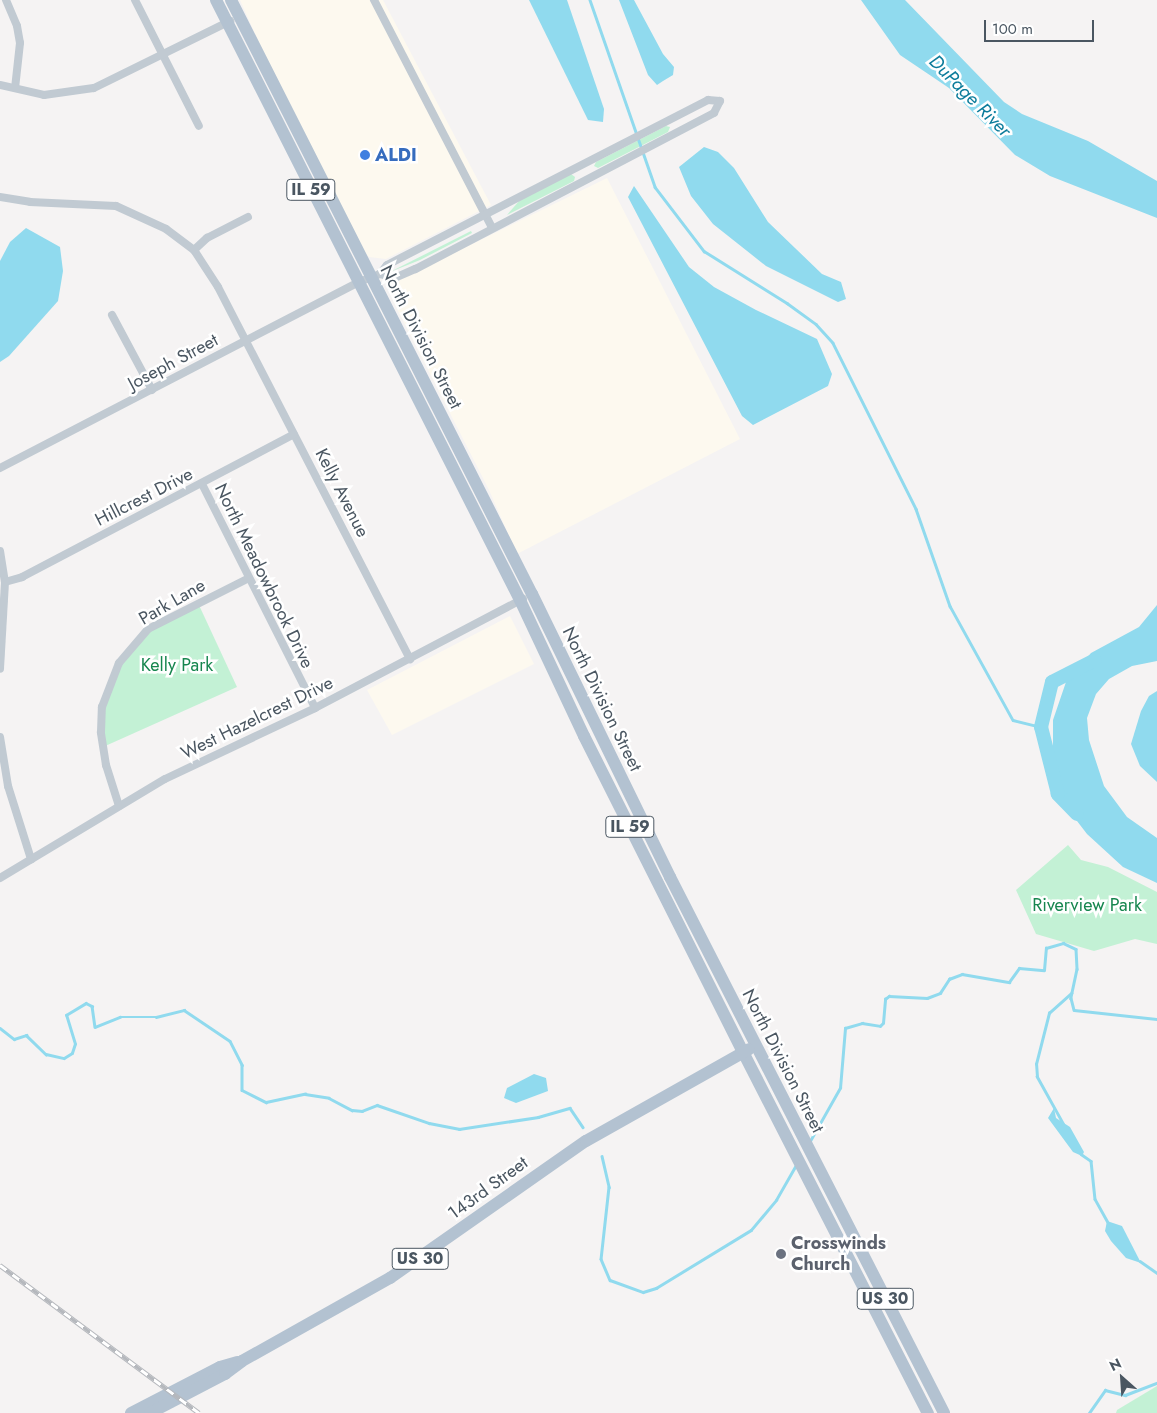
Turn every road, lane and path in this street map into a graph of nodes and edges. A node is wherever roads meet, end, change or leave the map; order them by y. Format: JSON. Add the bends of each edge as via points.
{"nodes":[{"id":1,"x":6,"y":0,"type":"edge"},
{"id":2,"x":135,"y":0,"type":"edge"},
{"id":3,"x":216,"y":0,"type":"edge"},
{"id":4,"x":231,"y":0,"type":"edge"},
{"id":5,"x":374,"y":0,"type":"edge"},
{"id":6,"x":239,"y":16,"type":"junction"},
{"id":7,"x":227,"y":22,"type":"junction"},
{"id":8,"x":164,"y":55,"type":"junction"},
{"id":9,"x":0,"y":85,"type":"edge"},
{"id":10,"x":15,"y":88,"type":"junction"},
{"id":11,"x":199,"y":126,"type":"dead end"},
{"id":12,"x":582,"y":165,"type":"junction"},
{"id":13,"x":588,"y":177,"type":"junction"},
{"id":14,"x":0,"y":197,"type":"edge"},
{"id":15,"x":485,"y":215,"type":"junction"},
{"id":16,"x":248,"y":216,"type":"dead end"},
{"id":17,"x":492,"y":228,"type":"junction"},
{"id":18,"x":194,"y":250,"type":"junction"},
{"id":19,"x":376,"y":276,"type":"junction"},
{"id":20,"x":359,"y":282,"type":"junction"},
{"id":21,"x":112,"y":315,"type":"dead end"},
{"id":22,"x":246,"y":341,"type":"junction"},
{"id":23,"x":152,"y":390,"type":"junction"},
{"id":24,"x":294,"y":434,"type":"junction"},
{"id":25,"x":0,"y":468,"type":"edge"},
{"id":26,"x":202,"y":484,"type":"junction"},
{"id":27,"x":0,"y":551,"type":"edge"},
{"id":28,"x":247,"y":579,"type":"junction"},
{"id":29,"x":5,"y":582,"type":"junction"},
{"id":30,"x":532,"y":594,"type":"junction"},
{"id":31,"x":520,"y":600,"type":"junction"},
{"id":32,"x":410,"y":659,"type":"junction"},
{"id":33,"x":0,"y":668,"type":"edge"},
{"id":34,"x":314,"y":708,"type":"junction"},
{"id":35,"x":0,"y":737,"type":"edge"},
{"id":36,"x":119,"y":806,"type":"junction"},
{"id":37,"x":31,"y":859,"type":"junction"},
{"id":38,"x":0,"y":878,"type":"edge"},
{"id":39,"x":756,"y":1046,"type":"junction"},
{"id":40,"x":743,"y":1052,"type":"junction"},
{"id":41,"x":856,"y":1243,"type":"junction"},
{"id":42,"x":844,"y":1249,"type":"junction"},
{"id":43,"x":242,"y":1361,"type":"junction"},
{"id":44,"x":131,"y":1413,"type":"edge"},
{"id":45,"x":150,"y":1413,"type":"edge"},
{"id":46,"x":928,"y":1413,"type":"edge"},
{"id":47,"x":944,"y":1413,"type":"edge"}],
"edges":[{"from":1,"to":10,"type":"street","via":[[20,43]]},
{"from":2,"to":8,"type":"street"},
{"from":3,"to":7,"type":"main road","name":"North Division Street","number":"IL 59"},
{"from":4,"to":6,"type":"main road","name":"North Division Street","number":"IL 59"},
{"from":5,"to":15,"type":"street"},
{"from":6,"to":7,"type":"street"},
{"from":6,"to":19,"type":"main road","name":"North Division Street","number":"IL 59"},
{"from":7,"to":8,"type":"street"},
{"from":7,"to":20,"type":"main road","name":"North Division Street","number":"IL 59"},
{"from":8,"to":10,"type":"street","via":[[112,82],[79,92],[44,95]]},
{"from":8,"to":11,"type":"street"},
{"from":9,"to":10,"type":"street"},
{"from":12,"to":13,"type":"street"},
{"from":12,"to":13,"type":"street","via":[[708,100],[720,101],[714,113]]},
{"from":12,"to":15,"type":"street"},
{"from":13,"to":17,"type":"street"},
{"from":14,"to":18,"type":"street","name":"Kelly Avenue","via":[[30,202],[116,206],[166,228]]},
{"from":15,"to":17,"type":"street"},
{"from":15,"to":19,"type":"street","via":[[387,266]]},
{"from":16,"to":18,"type":"street","via":[[207,238]]},
{"from":17,"to":19,"type":"street","via":[[396,278]]},
{"from":18,"to":22,"type":"street","name":"Kelly Avenue","via":[[206,265]]},
{"from":19,"to":20,"type":"street","name":"Joseph Street"},
{"from":19,"to":30,"type":"main road","name":"North Division Street","number":"IL 59"},
{"from":20,"to":22,"type":"street","name":"Joseph Street"},
{"from":20,"to":31,"type":"main road","name":"North Division Street","number":"IL 59"},
{"from":21,"to":23,"type":"street"},
{"from":22,"to":23,"type":"street","name":"Joseph Street"},
{"from":22,"to":24,"type":"street","name":"Kelly Avenue"},
{"from":23,"to":25,"type":"street","name":"Joseph Street"},
{"from":24,"to":26,"type":"street","name":"Hillcrest Drive"},
{"from":24,"to":32,"type":"street","name":"Kelly Avenue"},
{"from":26,"to":28,"type":"street","name":"North Meadowbrook Drive"},
{"from":26,"to":29,"type":"street","name":"Hillcrest Drive","via":[[22,577]]},
{"from":27,"to":29,"type":"street"},
{"from":28,"to":34,"type":"street","name":"North Meadowbrook Drive"},
{"from":28,"to":36,"type":"street","name":"Park Lane","via":[[148,629],[120,662],[102,707],[101,732],[106,765]]},
{"from":29,"to":33,"type":"street"},
{"from":30,"to":31,"type":"street","name":"West Hazelcrest Drive"},
{"from":30,"to":39,"type":"main road","name":"North Division Street","number":"IL 59","via":[[592,722]]},
{"from":31,"to":32,"type":"street","name":"West Hazelcrest Drive"},
{"from":31,"to":40,"type":"main road","name":"North Division Street","number":"IL 59","via":[[588,745]]},
{"from":32,"to":34,"type":"street","name":"West Hazelcrest Drive"},
{"from":34,"to":36,"type":"street","name":"West Hazelcrest Drive","via":[[165,779]]},
{"from":35,"to":37,"type":"street","via":[[8,786]]},
{"from":36,"to":37,"type":"street","name":"West Hazelcrest Drive"},
{"from":37,"to":38,"type":"street","name":"West Hazelcrest Drive"},
{"from":39,"to":40,"type":"main road","name":"143rd Street","number":"US 30"},
{"from":39,"to":41,"type":"main road","name":"North Division Street","number":"US 30"},
{"from":40,"to":42,"type":"main road","name":"North Division Street","number":"US 30"},
{"from":40,"to":43,"type":"main road","name":"143rd Street","number":"US 30","via":[[579,1146],[390,1278]]},
{"from":41,"to":42,"type":"main road"},
{"from":41,"to":47,"type":"main road","name":"North Division Street","number":"US 30"},
{"from":42,"to":46,"type":"main road","name":"North Division Street","number":"US 30"},
{"from":43,"to":44,"type":"main road","name":"143rd Street","number":"US 30","via":[[220,1366]]},
{"from":43,"to":45,"type":"main road","name":"143rd Street","number":"US 30","via":[[225,1374]]}]}
